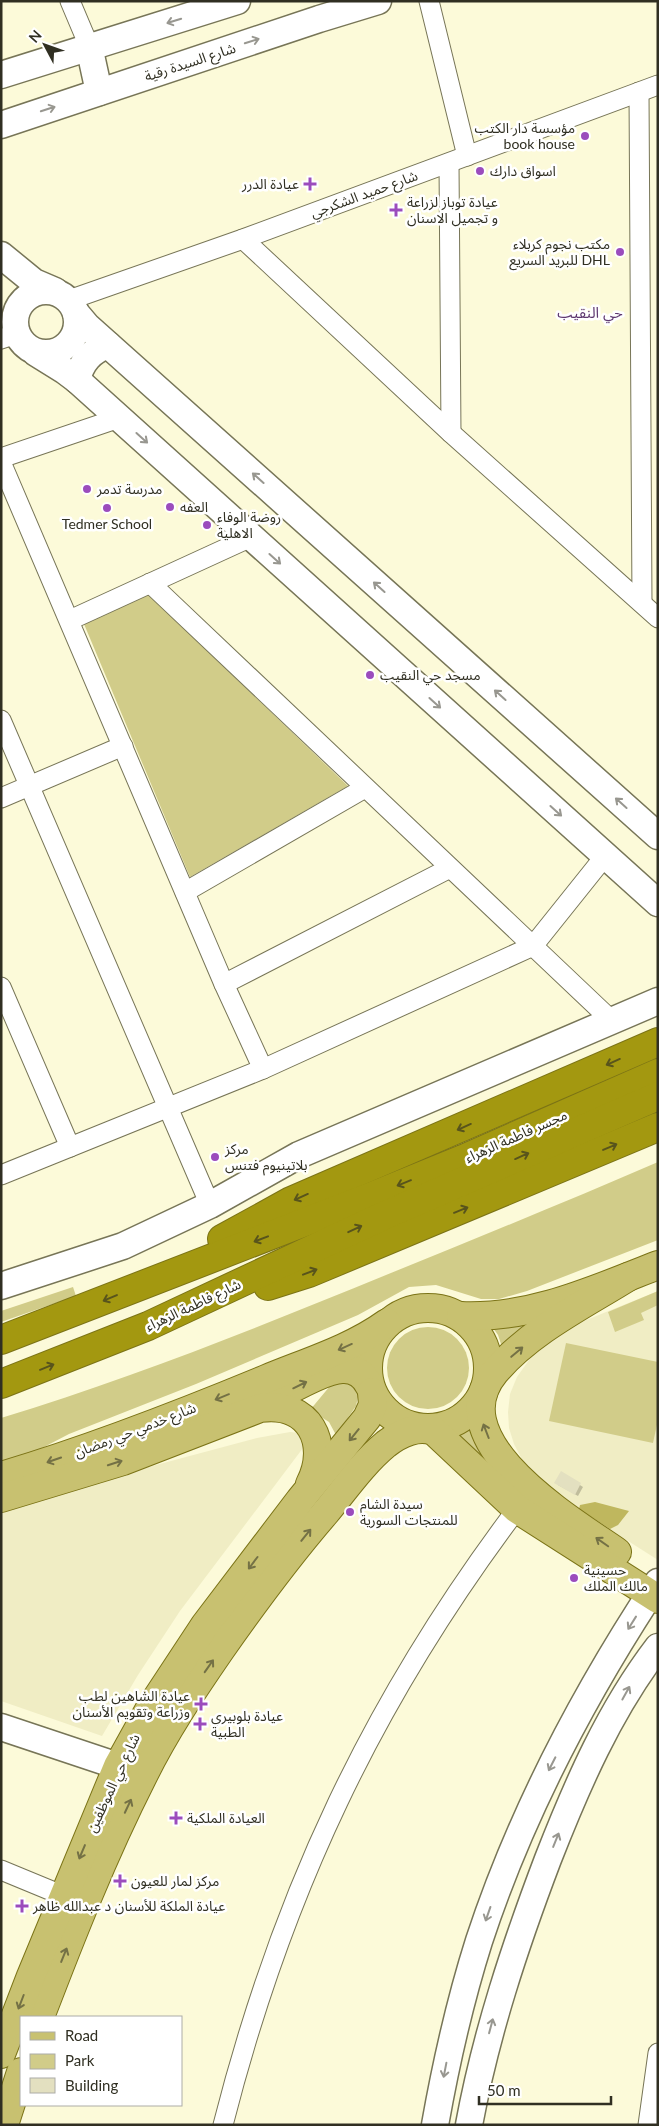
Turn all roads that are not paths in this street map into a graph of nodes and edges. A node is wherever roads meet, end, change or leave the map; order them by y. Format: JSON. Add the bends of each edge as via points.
{"nodes":[{"id":1,"x":70,"y":1,"type":"edge"},
{"id":2,"x":378,"y":1,"type":"edge"},
{"id":3,"x":429,"y":1,"type":"edge"},
{"id":4,"x":221,"y":4,"type":"edge"},
{"id":5,"x":89,"y":46,"type":"junction"},
{"id":6,"x":1,"y":75,"type":"edge"},
{"id":7,"x":658,"y":85,"type":"edge"},
{"id":8,"x":99,"y":92,"type":"junction"},
{"id":9,"x":639,"y":92,"type":"junction"},
{"id":10,"x":1,"y":125,"type":"edge"},
{"id":11,"x":467,"y":156,"type":"junction"},
{"id":12,"x":449,"y":163,"type":"junction"},
{"id":13,"x":243,"y":239,"type":"junction"},
{"id":14,"x":10,"y":262,"type":"edge"},
{"id":15,"x":649,"y":264,"type":"edge"},
{"id":16,"x":67,"y":301,"type":"junction"},
{"id":17,"x":1,"y":303,"type":"edge"},
{"id":18,"x":6,"y":330,"type":"edge"},
{"id":19,"x":108,"y":345,"type":"junction"},
{"id":20,"x":36,"y":352,"type":"junction"},
{"id":21,"x":77,"y":380,"type":"junction"},
{"id":22,"x":119,"y":418,"type":"junction"},
{"id":23,"x":451,"y":433,"type":"junction"},
{"id":24,"x":1,"y":458,"type":"edge"},
{"id":25,"x":1,"y":462,"type":"edge"},
{"id":26,"x":251,"y":537,"type":"junction"},
{"id":27,"x":150,"y":583,"type":"junction"},
{"id":28,"x":642,"y":603,"type":"junction"},
{"id":29,"x":658,"y":618,"type":"edge"},
{"id":30,"x":70,"y":620,"type":"junction"},
{"id":31,"x":1,"y":720,"type":"edge"},
{"id":32,"x":123,"y":746,"type":"junction"},
{"id":33,"x":30,"y":787,"type":"junction"},
{"id":34,"x":365,"y":788,"type":"junction"},
{"id":35,"x":1,"y":798,"type":"edge"},
{"id":36,"x":658,"y":836,"type":"edge"},
{"id":37,"x":605,"y":856,"type":"junction"},
{"id":38,"x":450,"y":868,"type":"junction"},
{"id":39,"x":185,"y":892,"type":"junction"},
{"id":40,"x":654,"y":895,"type":"edge"},
{"id":41,"x":533,"y":946,"type":"junction"},
{"id":42,"x":224,"y":984,"type":"junction"},
{"id":43,"x":1,"y":987,"type":"edge"},
{"id":44,"x":658,"y":1001,"type":"edge"},
{"id":45,"x":611,"y":1020,"type":"junction"},
{"id":46,"x":658,"y":1042,"type":"edge"},
{"id":47,"x":263,"y":1069,"type":"junction"},
{"id":48,"x":658,"y":1073,"type":"edge"},
{"id":49,"x":658,"y":1096,"type":"edge"},
{"id":50,"x":168,"y":1107,"type":"junction"},
{"id":51,"x":658,"y":1127,"type":"edge"},
{"id":52,"x":70,"y":1147,"type":"junction"},
{"id":53,"x":1,"y":1175,"type":"edge"},
{"id":54,"x":210,"y":1204,"type":"junction"},
{"id":55,"x":376,"y":1206,"type":"junction"},
{"id":56,"x":658,"y":1265,"type":"edge"},
{"id":57,"x":628,"y":1277,"type":"junction"},
{"id":58,"x":1,"y":1286,"type":"edge"},
{"id":59,"x":136,"y":1287,"type":"junction"},
{"id":60,"x":461,"y":1316,"type":"junction"},
{"id":61,"x":387,"y":1322,"type":"junction"},
{"id":62,"x":148,"y":1326,"type":"junction"},
{"id":63,"x":1,"y":1340,"type":"edge"},
{"id":64,"x":1,"y":1384,"type":"edge"},
{"id":65,"x":371,"y":1388,"type":"junction"},
{"id":66,"x":485,"y":1388,"type":"junction"},
{"id":67,"x":242,"y":1416,"type":"junction"},
{"id":68,"x":424,"y":1428,"type":"junction"},
{"id":69,"x":1,"y":1476,"type":"edge"},
{"id":70,"x":1,"y":1498,"type":"edge"},
{"id":71,"x":300,"y":1500,"type":"junction"},
{"id":72,"x":517,"y":1508,"type":"junction"},
{"id":73,"x":656,"y":1588,"type":"edge"},
{"id":74,"x":658,"y":1648,"type":"edge"},
{"id":75,"x":1,"y":1727,"type":"edge"},
{"id":76,"x":118,"y":1766,"type":"junction"},
{"id":77,"x":507,"y":1864,"type":"junction"},
{"id":78,"x":1,"y":1870,"type":"edge"},
{"id":79,"x":541,"y":1879,"type":"junction"},
{"id":80,"x":64,"y":1896,"type":"junction"},
{"id":81,"x":40,"y":2016,"type":"edge"},
{"id":82,"x":658,"y":2052,"type":"edge"},
{"id":83,"x":1,"y":2054,"type":"edge"},
{"id":84,"x":20,"y":2075,"type":"edge"},
{"id":85,"x":4,"y":2125,"type":"edge"},
{"id":86,"x":223,"y":2125,"type":"edge"},
{"id":87,"x":435,"y":2125,"type":"edge"},
{"id":88,"x":469,"y":2125,"type":"edge"},
{"id":89,"x":648,"y":2125,"type":"edge"}],
"edges":[{"from":1,"to":5,"type":"street"},
{"from":8,"to":2,"type":"main road","name":"شارع السيدة رقية","one_way":true},
{"from":3,"to":11,"type":"street"},
{"from":4,"to":5,"type":"main road","one_way":true},
{"from":5,"to":6,"type":"main road"},
{"from":5,"to":8,"type":"main road"},
{"from":7,"to":9,"type":"street","name":"شارع حميد الشكرجي"},
{"from":10,"to":8,"type":"main road","name":"شارع السيدة رقية","one_way":true},
{"from":9,"to":11,"type":"street","name":"شارع حميد الشكرجي"},
{"from":9,"to":15,"type":"street"},
{"from":11,"to":12,"type":"street","name":"شارع حميد الشكرجي"},
{"from":12,"to":13,"type":"street","name":"شارع حميد الشكرجي"},
{"from":12,"to":23,"type":"street"},
{"from":13,"to":16,"type":"street","name":"شارع حميد الشكرجي"},
{"from":13,"to":23,"type":"street"},
{"from":14,"to":16,"type":"main road","via":[[34,282]]},
{"from":14,"to":17,"type":"main road","via":[[20,281],[17,292]]},
{"from":15,"to":28,"type":"street"},
{"from":16,"to":18,"type":"main road","via":[[40,290],[18,306],[14,320]]},
{"from":16,"to":19,"type":"main road"},
{"from":16,"to":20,"type":"main road","via":[[78,324],[75,335],[59,351],[48,354]]},
{"from":18,"to":20,"type":"main road"},
{"from":19,"to":21,"type":"main road","via":[[87,358]]},
{"from":36,"to":19,"type":"main road","one_way":true},
{"from":20,"to":21,"type":"main road"},
{"from":21,"to":22,"type":"main road"},
{"from":22,"to":24,"type":"street"},
{"from":22,"to":26,"type":"main road","one_way":true},
{"from":23,"to":28,"type":"street"},
{"from":25,"to":30,"type":"street"},
{"from":26,"to":27,"type":"street"},
{"from":26,"to":37,"type":"main road","one_way":true},
{"from":27,"to":30,"type":"street"},
{"from":27,"to":34,"type":"street"},
{"from":28,"to":29,"type":"street"},
{"from":30,"to":32,"type":"street"},
{"from":31,"to":33,"type":"street"},
{"from":32,"to":33,"type":"street"},
{"from":32,"to":39,"type":"street"},
{"from":33,"to":35,"type":"street"},
{"from":33,"to":50,"type":"street"},
{"from":34,"to":38,"type":"street"},
{"from":34,"to":39,"type":"street"},
{"from":37,"to":40,"type":"main road"},
{"from":37,"to":41,"type":"street"},
{"from":38,"to":41,"type":"street"},
{"from":38,"to":42,"type":"street"},
{"from":39,"to":42,"type":"street"},
{"from":41,"to":45,"type":"street"},
{"from":41,"to":47,"type":"street"},
{"from":42,"to":47,"type":"street"},
{"from":43,"to":52,"type":"street"},
{"from":44,"to":45,"type":"main road"},
{"from":45,"to":54,"type":"main road","via":[[299,1155]]},
{"from":46,"to":59,"type":"highway","one_way":true,"via":[[291,1201]]},
{"from":47,"to":50,"type":"street"},
{"from":48,"to":55,"type":"highway","name":"مجسر فاطمة الزهراء","one_way":true,"via":[[463,1159]]},
{"from":55,"to":49,"type":"highway","name":"مجسر فاطمة الزهراء","one_way":true},
{"from":50,"to":52,"type":"street"},
{"from":50,"to":54,"type":"street"},
{"from":62,"to":51,"type":"highway","one_way":true,"via":[[309,1273]]},
{"from":52,"to":53,"type":"street"},
{"from":54,"to":58,"type":"main road","via":[[123,1246]]},
{"from":55,"to":59,"type":"highway","one_way":true},
{"from":62,"to":55,"type":"highway","name":"شارع فاطمة الزهراء","one_way":true},
{"from":56,"to":57,"type":"main road"},
{"from":57,"to":60,"type":"main road","via":[[534,1310],[494,1316]]},
{"from":66,"to":57,"type":"main road","one_way":true,"via":[[500,1367],[529,1341],[567,1313]]},
{"from":59,"to":63,"type":"highway","one_way":true},
{"from":60,"to":61,"type":"main road","via":[[443,1308],[423,1307],[404,1312]]},
{"from":60,"to":66,"type":"main road","via":[[476,1330],[486,1348]]},
{"from":61,"to":65,"type":"main road","via":[[369,1351],[367,1368]]},
{"from":61,"to":69,"type":"main road","name":"شارع خدمي حي رمضان","one_way":true,"via":[[360,1340],[139,1430]]},
{"from":64,"to":62,"type":"highway","name":"شارع فاطمة الزهراء","one_way":true},
{"from":67,"to":65,"type":"main road","one_way":true,"via":[[337,1370],[356,1371]]},
{"from":65,"to":68,"type":"main road","via":[[381,1406],[393,1418]]},
{"from":65,"to":71,"type":"main road","name":"شارع حي الموظفين","one_way":true,"via":[[373,1405],[367,1418]]},
{"from":66,"to":68,"type":"main road","via":[[475,1405],[461,1418],[443,1426]]},
{"from":73,"to":66,"type":"main road","one_way":true,"via":[[514,1474],[493,1447],[484,1428]]},
{"from":70,"to":67,"type":"main road","one_way":true,"via":[[123,1461]]},
{"from":67,"to":71,"type":"main road","via":[[273,1406],[297,1413],[307,1422],[316,1440],[319,1459],[316,1472]]},
{"from":68,"to":72,"type":"main road","via":[[444,1439]]},
{"from":81,"to":68,"type":"main road","name":"شارع حي الموظفين","one_way":true,"via":[[134,1794],[159,1745],[198,1682],[279,1569],[375,1455],[400,1435]]},
{"from":71,"to":76,"type":"main road","name":"شارع حي الموظفين","one_way":true,"via":[[205,1626],[149,1710]]},
{"from":72,"to":73,"type":"main road"},
{"from":72,"to":86,"type":"street","via":[[425,1640],[347,1780],[283,1927],[249,2028]]},
{"from":73,"to":77,"type":"main road","one_way":true,"via":[[593,1686],[542,1785]]},
{"from":79,"to":74,"type":"main road","one_way":true,"via":[[596,1748],[635,1677]]},
{"from":75,"to":76,"type":"main road"},
{"from":76,"to":80,"type":"main road","name":"شارع حي الموظفين","one_way":true},
{"from":77,"to":79,"type":"main road"},
{"from":77,"to":87,"type":"main road","one_way":true,"via":[[461,2004]]},
{"from":78,"to":80,"type":"street"},
{"from":88,"to":79,"type":"main road","one_way":true,"via":[[498,2001]]},
{"from":80,"to":83,"type":"main road","name":"شارع حي الموظفين","one_way":true},
{"from":82,"to":89,"type":"street"},
{"from":84,"to":85,"type":"main road"}]}
